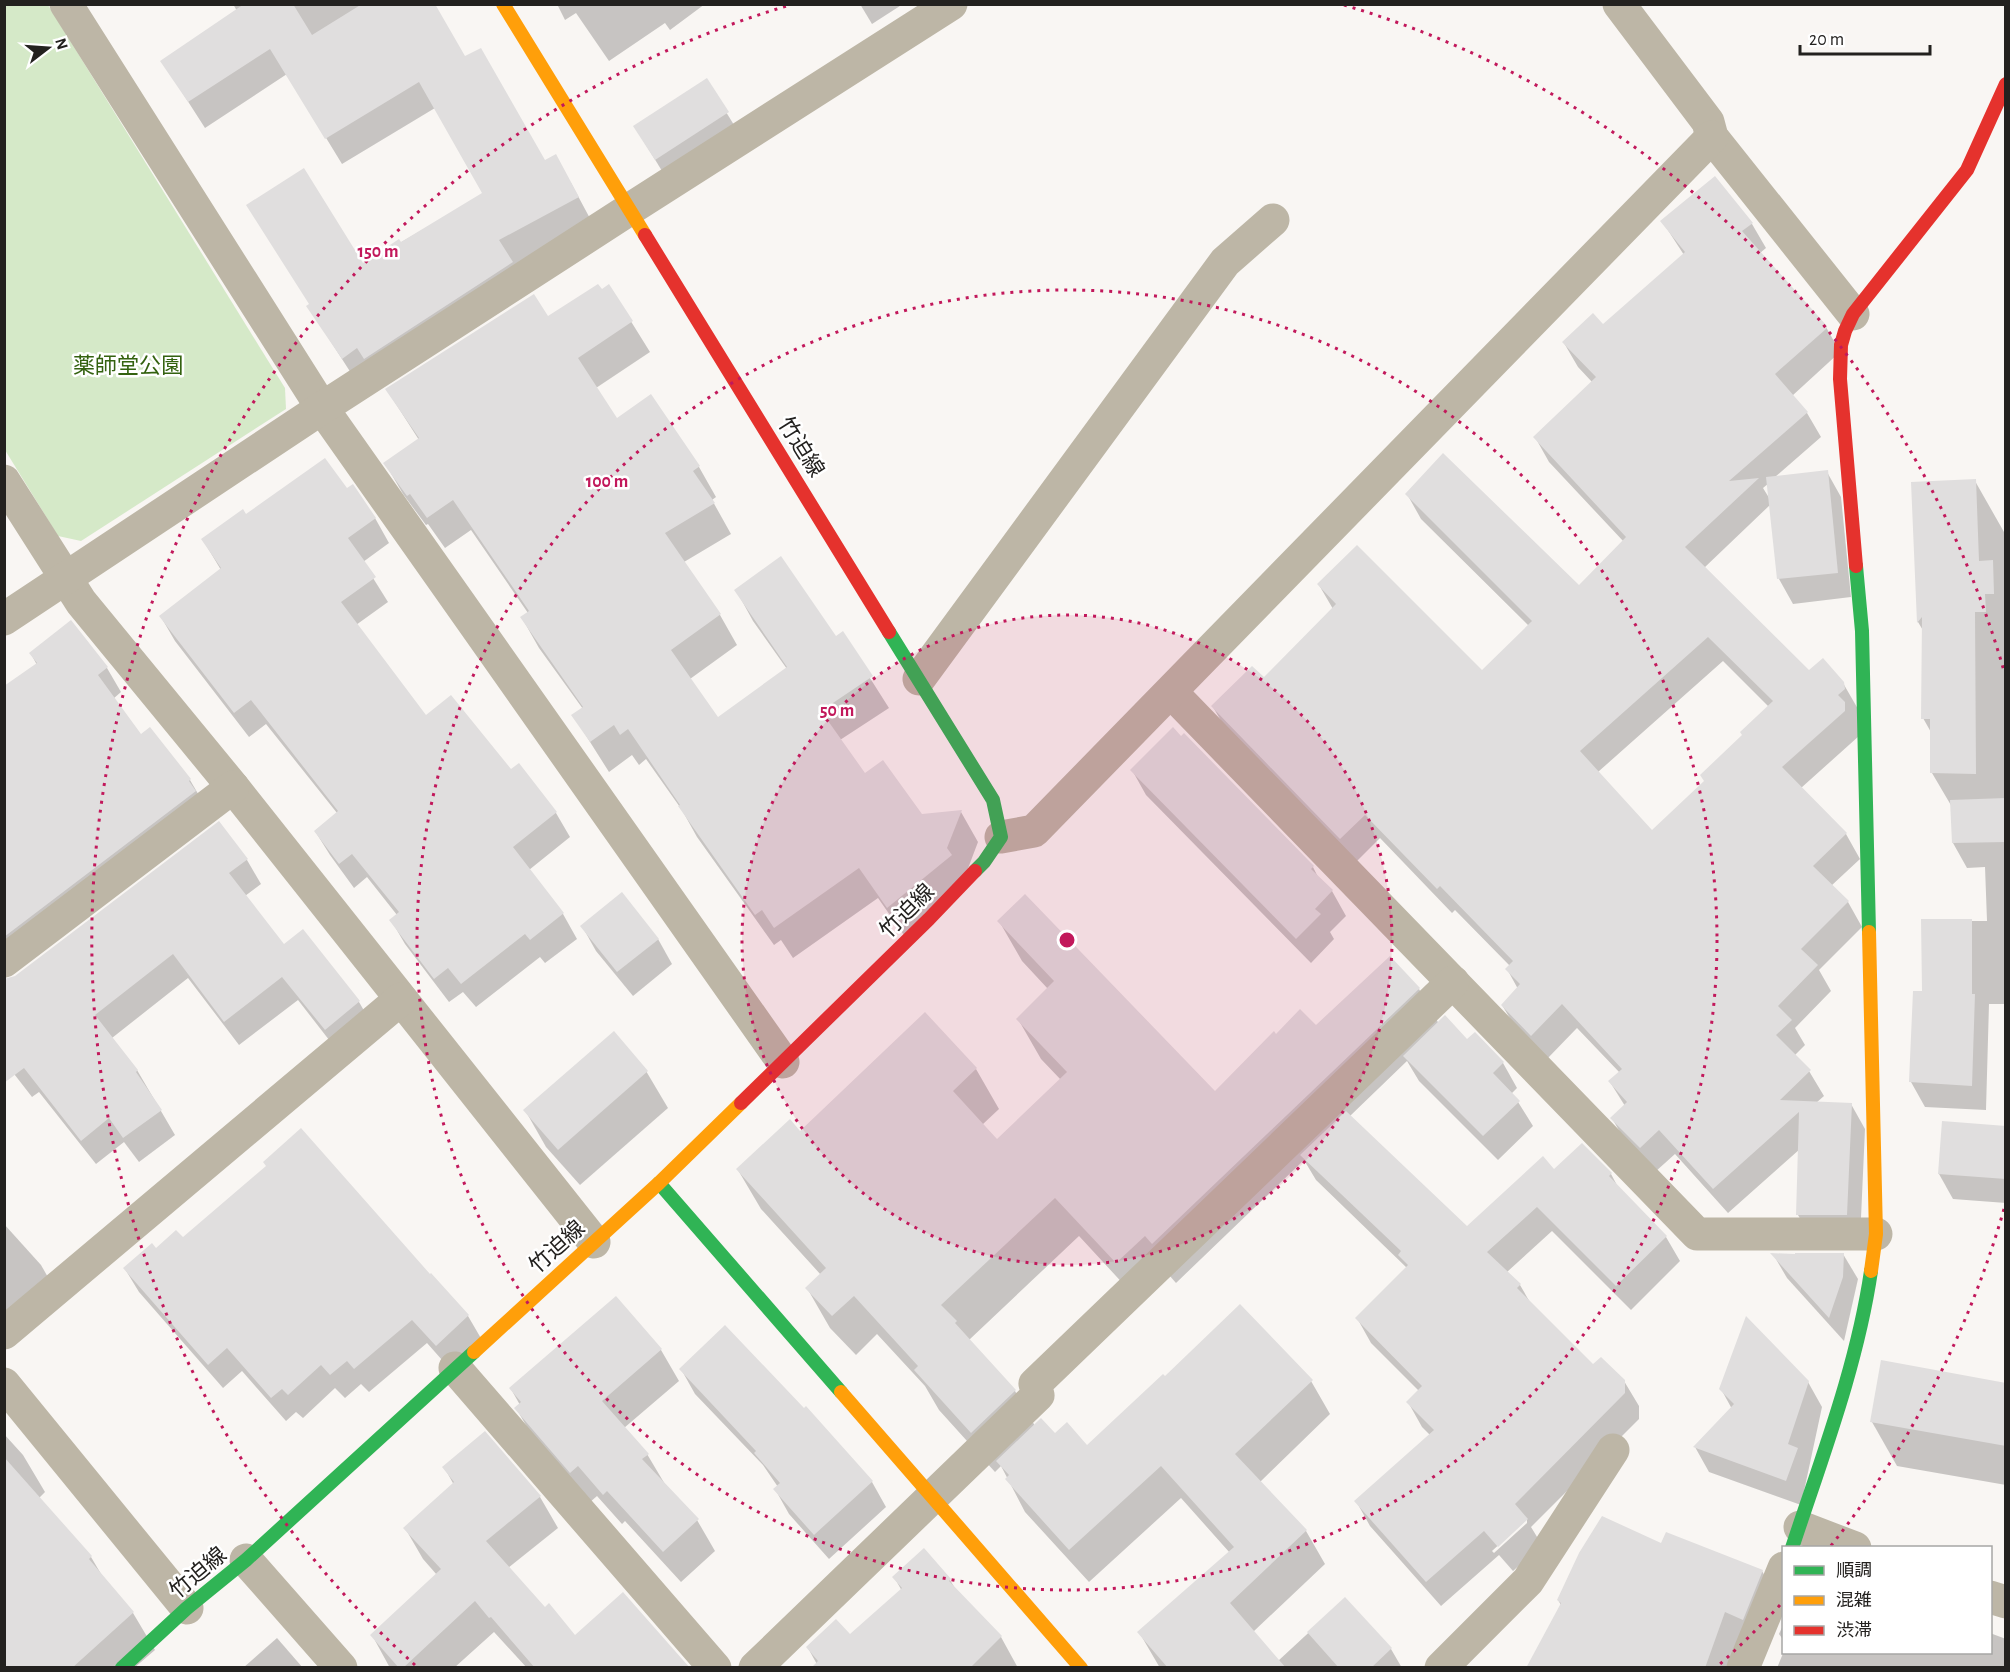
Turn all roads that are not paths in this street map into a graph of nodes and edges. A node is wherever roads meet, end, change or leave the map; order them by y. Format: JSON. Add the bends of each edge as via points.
{"nodes":[{"id":1,"x":66,"y":4,"type":"edge"},
{"id":2,"x":503,"y":4,"type":"edge"},
{"id":3,"x":951,"y":4,"type":"edge"},
{"id":4,"x":1619,"y":4,"type":"edge"},
{"id":5,"x":2006,"y":84,"type":"edge"},
{"id":6,"x":1712,"y":136,"type":"junction"},
{"id":7,"x":630,"y":209,"type":"junction"},
{"id":8,"x":1273,"y":220,"type":"dead end"},
{"id":9,"x":1853,"y":314,"type":"junction"},
{"id":10,"x":322,"y":408,"type":"junction"},
{"id":11,"x":4,"y":481,"type":"edge"},
{"id":12,"x":67,"y":578,"type":"junction"},
{"id":13,"x":4,"y":619,"type":"edge"},
{"id":14,"x":919,"y":678,"type":"junction"},
{"id":15,"x":1171,"y":692,"type":"junction"},
{"id":16,"x":233,"y":787,"type":"junction"},
{"id":17,"x":1001,"y":837,"type":"junction"},
{"id":18,"x":4,"y":961,"type":"edge"},
{"id":19,"x":1453,"y":982,"type":"junction"},
{"id":20,"x":401,"y":999,"type":"junction"},
{"id":21,"x":783,"y":1062,"type":"junction"},
{"id":22,"x":659,"y":1183,"type":"junction"},
{"id":23,"x":1876,"y":1234,"type":"junction"},
{"id":24,"x":594,"y":1242,"type":"junction"},
{"id":25,"x":4,"y":1333,"type":"edge"},
{"id":26,"x":454,"y":1368,"type":"junction"},
{"id":27,"x":4,"y":1384,"type":"edge"},
{"id":28,"x":1613,"y":1450,"type":"dead end"},
{"id":29,"x":933,"y":1496,"type":"junction"},
{"id":30,"x":1796,"y":1538,"type":"edge"},
{"id":31,"x":1843,"y":1546,"type":"edge"},
{"id":32,"x":246,"y":1560,"type":"junction"},
{"id":33,"x":1782,"y":1573,"type":"edge"},
{"id":34,"x":187,"y":1608,"type":"junction"},
{"id":35,"x":122,"y":1668,"type":"edge"},
{"id":36,"x":341,"y":1668,"type":"edge"},
{"id":37,"x":715,"y":1668,"type":"edge"},
{"id":38,"x":755,"y":1668,"type":"edge"},
{"id":39,"x":1081,"y":1668,"type":"edge"},
{"id":40,"x":1441,"y":1668,"type":"edge"},
{"id":41,"x":1743,"y":1668,"type":"edge"}],
"edges":[{"from":1,"to":10,"type":"street"},
{"from":2,"to":7,"type":"street","name":"竹迫線"},
{"from":3,"to":7,"type":"street"},
{"from":4,"to":6,"type":"street","via":[[1708,122]]},
{"from":5,"to":9,"type":"street","via":[[1967,170]]},
{"from":6,"to":9,"type":"street"},
{"from":6,"to":15,"type":"street"},
{"from":7,"to":10,"type":"street"},
{"from":7,"to":14,"type":"street","name":"竹迫線"},
{"from":8,"to":14,"type":"street","via":[[1225,262]]},
{"from":9,"to":23,"type":"street","via":[[1842,337],[1840,357],[1863,631]]},
{"from":10,"to":12,"type":"street"},
{"from":10,"to":21,"type":"street"},
{"from":11,"to":12,"type":"street"},
{"from":12,"to":13,"type":"street"},
{"from":12,"to":16,"type":"street","via":[[81,602]]},
{"from":14,"to":17,"type":"street","name":"竹迫線","via":[[993,800]]},
{"from":15,"to":17,"type":"street","via":[[1034,831]]},
{"from":15,"to":19,"type":"street"},
{"from":16,"to":18,"type":"street"},
{"from":16,"to":20,"type":"street"},
{"from":17,"to":21,"type":"street","name":"竹迫線","via":[[984,862],[929,919]]},
{"from":19,"to":23,"type":"street","via":[[1697,1234]]},
{"from":19,"to":29,"type":"street","via":[[1035,1384],[1038,1395]]},
{"from":20,"to":24,"type":"street"},
{"from":20,"to":25,"type":"street"},
{"from":21,"to":22,"type":"street","name":"竹迫線"},
{"from":22,"to":24,"type":"street","name":"竹迫線"},
{"from":22,"to":29,"type":"street"},
{"from":23,"to":30,"type":"street","via":[[1864,1317]]},
{"from":24,"to":26,"type":"street","name":"竹迫線"},
{"from":26,"to":32,"type":"street","name":"竹迫線"},
{"from":26,"to":37,"type":"street"},
{"from":27,"to":34,"type":"street"},
{"from":28,"to":40,"type":"street","via":[[1528,1581]]},
{"from":29,"to":38,"type":"street"},
{"from":29,"to":39,"type":"street"},
{"from":30,"to":31,"type":"street"},
{"from":32,"to":34,"type":"street","name":"竹迫線"},
{"from":32,"to":36,"type":"street"},
{"from":33,"to":41,"type":"street"},
{"from":34,"to":35,"type":"street","name":"竹迫線"}]}
